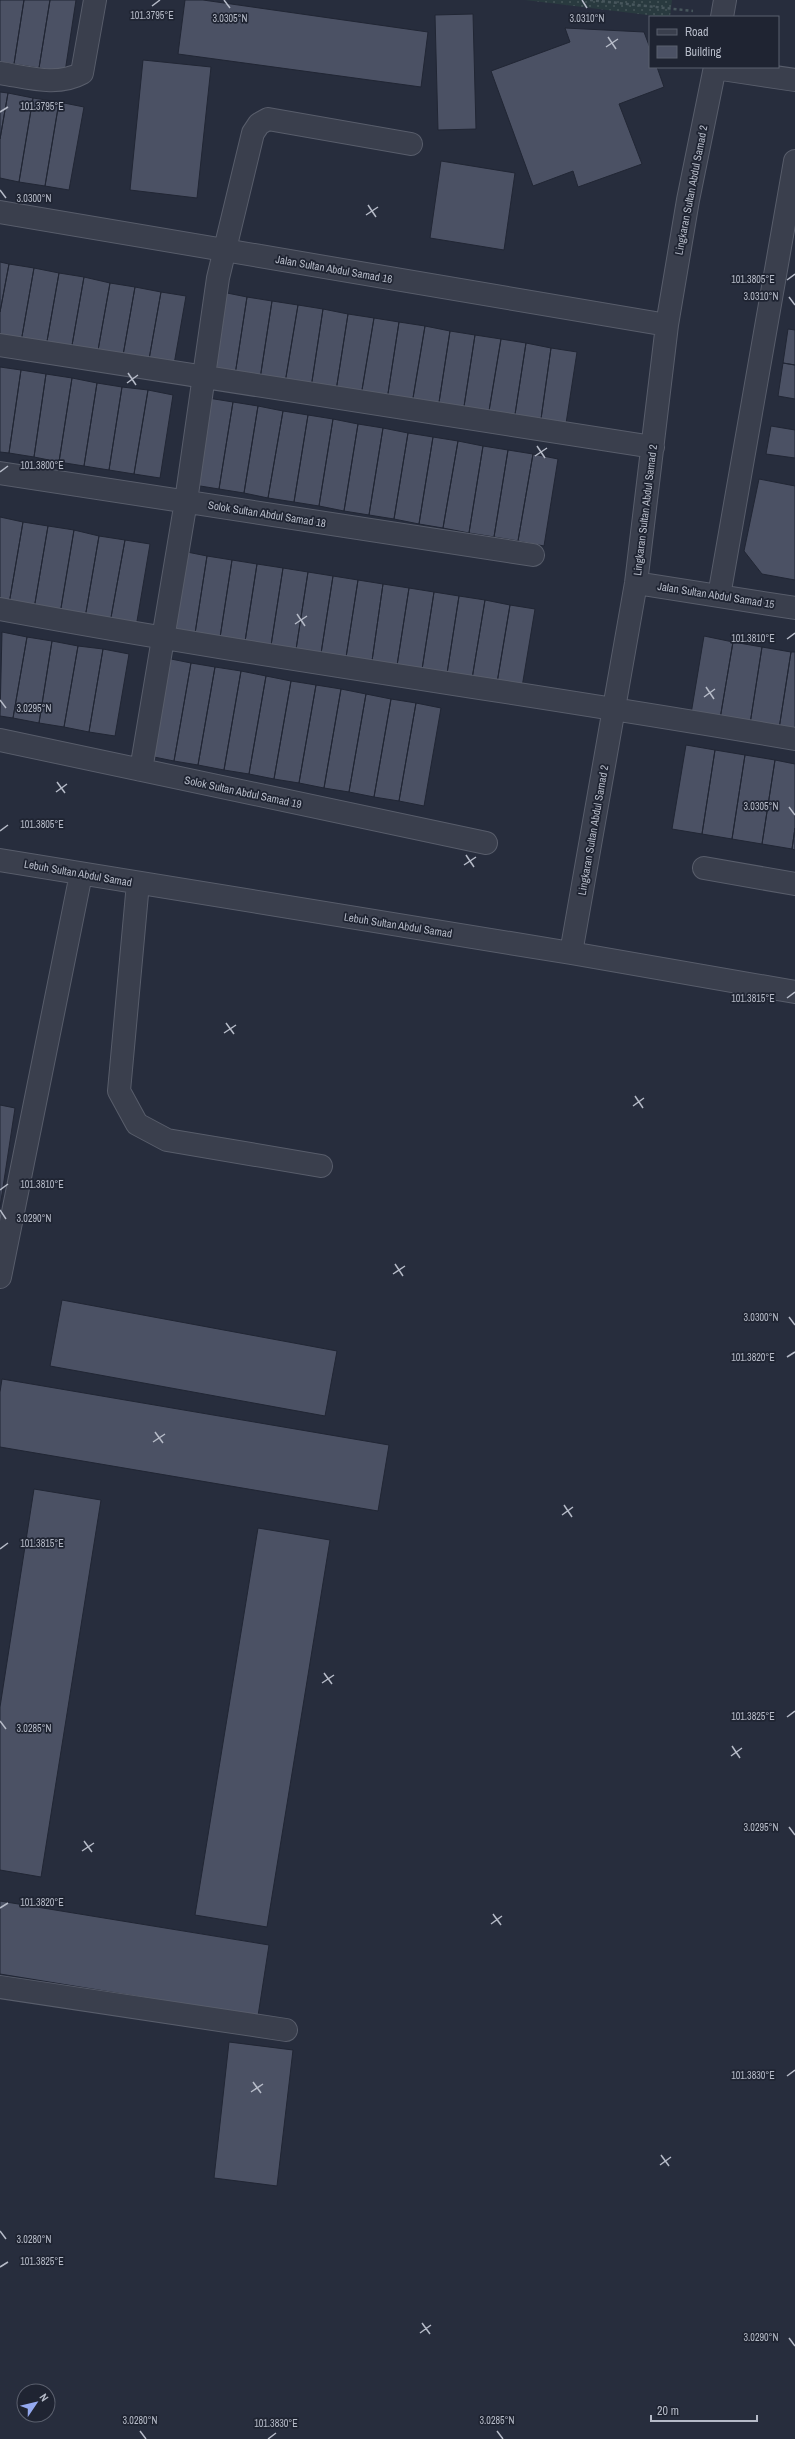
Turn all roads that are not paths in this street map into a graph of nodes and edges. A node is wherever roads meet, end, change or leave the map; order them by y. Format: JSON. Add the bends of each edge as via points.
{"nodes":[{"id":1,"x":95,"y":0,"type":"edge"},
{"id":2,"x":715,"y":68,"type":"edge"},
{"id":3,"x":721,"y":68,"type":"edge"},
{"id":4,"x":0,"y":74,"type":"edge"},
{"id":5,"x":795,"y":80,"type":"edge"},
{"id":6,"x":411,"y":144,"type":"dead end"},
{"id":7,"x":795,"y":161,"type":"edge"},
{"id":8,"x":0,"y":212,"type":"edge"},
{"id":9,"x":225,"y":250,"type":"junction"},
{"id":10,"x":667,"y":325,"type":"junction"},
{"id":11,"x":0,"y":345,"type":"edge"},
{"id":12,"x":203,"y":378,"type":"junction"},
{"id":13,"x":653,"y":447,"type":"junction"},
{"id":14,"x":0,"y":472,"type":"edge"},
{"id":15,"x":186,"y":502,"type":"junction"},
{"id":16,"x":533,"y":555,"type":"dead end"},
{"id":17,"x":636,"y":583,"type":"junction"},
{"id":18,"x":718,"y":596,"type":"junction"},
{"id":19,"x":795,"y":608,"type":"edge"},
{"id":20,"x":0,"y":609,"type":"edge"},
{"id":21,"x":163,"y":639,"type":"junction"},
{"id":22,"x":614,"y":708,"type":"junction"},
{"id":23,"x":795,"y":739,"type":"edge"},
{"id":24,"x":0,"y":740,"type":"edge"},
{"id":25,"x":141,"y":770,"type":"junction"},
{"id":26,"x":486,"y":844,"type":"dead end"},
{"id":27,"x":0,"y":860,"type":"edge"},
{"id":28,"x":704,"y":868,"type":"dead end"},
{"id":29,"x":81,"y":874,"type":"junction"},
{"id":30,"x":138,"y":883,"type":"junction"},
{"id":31,"x":795,"y":884,"type":"edge"},
{"id":32,"x":571,"y":953,"type":"junction"},
{"id":33,"x":795,"y":992,"type":"edge"},
{"id":34,"x":321,"y":1166,"type":"dead end"},
{"id":35,"x":0,"y":1277,"type":"edge"},
{"id":36,"x":0,"y":1987,"type":"edge"},
{"id":37,"x":286,"y":2030,"type":"dead end"}],
"edges":[{"from":1,"to":4,"type":"street","via":[[82,73],[71,79],[55,81]]},
{"from":2,"to":10,"type":"street","name":"Lingkaran Sultan Abdul Samad 2","via":[[688,200]]},
{"from":3,"to":5,"type":"street"},
{"from":6,"to":9,"type":"street","via":[[268,119],[259,124],[252,133]]},
{"from":7,"to":18,"type":"street"},
{"from":8,"to":9,"type":"street","name":"Jalan Sultan Abdul Samad 16"},
{"from":9,"to":10,"type":"street","name":"Jalan Sultan Abdul Samad 16"},
{"from":9,"to":12,"type":"street","via":[[218,278]]},
{"from":10,"to":13,"type":"street","name":"Lingkaran Sultan Abdul Samad 2"},
{"from":11,"to":12,"type":"street"},
{"from":12,"to":13,"type":"street"},
{"from":12,"to":15,"type":"street"},
{"from":13,"to":17,"type":"street","name":"Lingkaran Sultan Abdul Samad 2"},
{"from":14,"to":15,"type":"street","name":"Solok Sultan Abdul Samad 18"},
{"from":15,"to":16,"type":"street","name":"Solok Sultan Abdul Samad 18"},
{"from":15,"to":21,"type":"street"},
{"from":17,"to":18,"type":"street","name":"Jalan Sultan Abdul Samad 15"},
{"from":17,"to":22,"type":"street","name":"Lingkaran Sultan Abdul Samad 2"},
{"from":18,"to":19,"type":"street","name":"Jalan Sultan Abdul Samad 15"},
{"from":20,"to":21,"type":"street"},
{"from":21,"to":22,"type":"street"},
{"from":21,"to":25,"type":"street"},
{"from":22,"to":23,"type":"street"},
{"from":22,"to":32,"type":"street","name":"Lingkaran Sultan Abdul Samad 2"},
{"from":24,"to":25,"type":"street","name":"Solok Sultan Abdul Samad 19"},
{"from":25,"to":26,"type":"street","name":"Solok Sultan Abdul Samad 19"},
{"from":27,"to":29,"type":"street","name":"Lebuh Sultan Abdul Samad"},
{"from":28,"to":31,"type":"street"},
{"from":29,"to":30,"type":"street","name":"Lebuh Sultan Abdul Samad"},
{"from":29,"to":35,"type":"street"},
{"from":30,"to":32,"type":"street","name":"Lebuh Sultan Abdul Samad"},
{"from":30,"to":34,"type":"street","via":[[119,1091],[137,1124],[167,1140]]},
{"from":32,"to":33,"type":"street","name":"Lebuh Sultan Abdul Samad"},
{"from":36,"to":37,"type":"street"}]}
